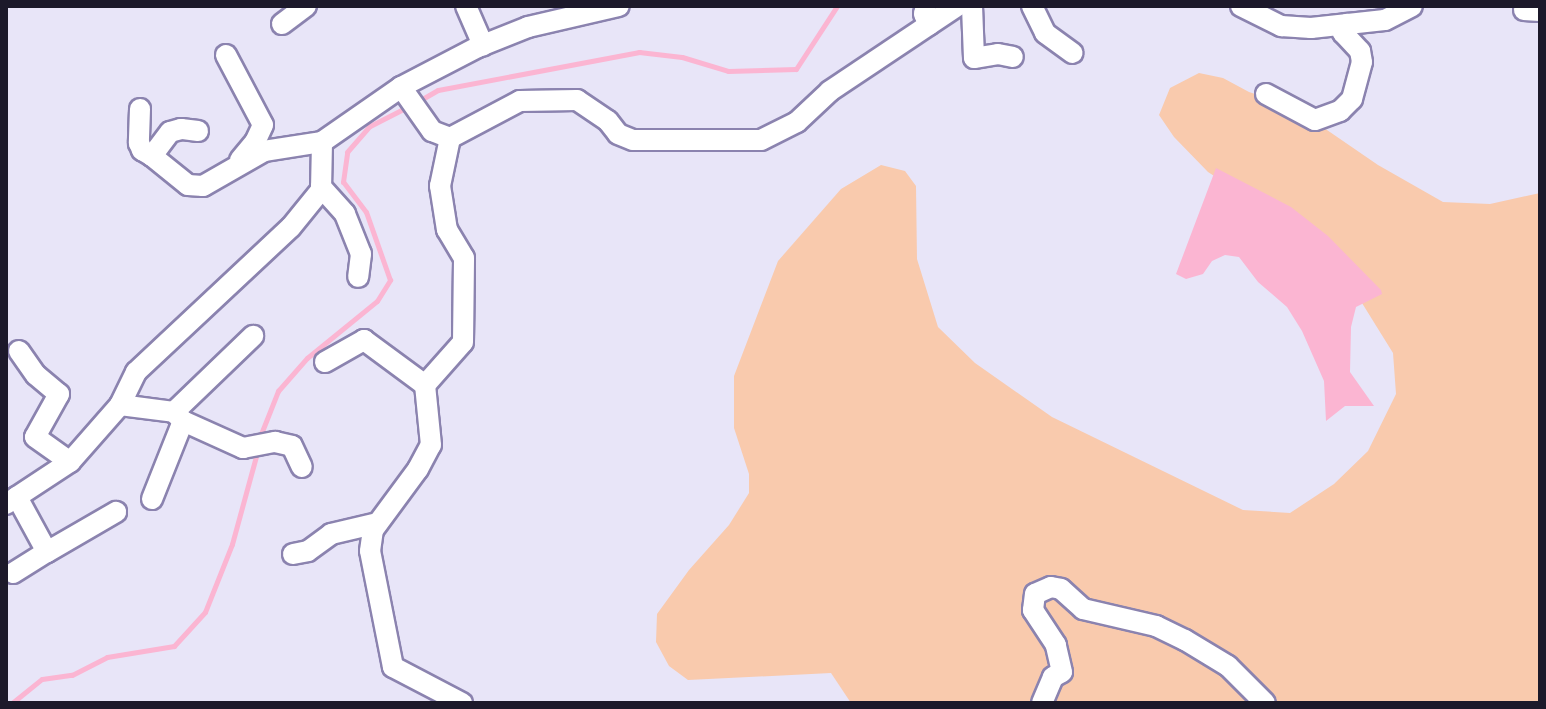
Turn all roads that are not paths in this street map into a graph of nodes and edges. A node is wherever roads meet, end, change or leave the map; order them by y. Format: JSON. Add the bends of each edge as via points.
{"nodes":[{"id":1,"x":306,"y":6,"type":"edge"},
{"id":2,"x":466,"y":6,"type":"edge"},
{"id":3,"x":619,"y":6,"type":"edge"},
{"id":4,"x":957,"y":6,"type":"edge"},
{"id":5,"x":972,"y":6,"type":"edge"},
{"id":6,"x":1032,"y":6,"type":"edge"},
{"id":7,"x":1241,"y":6,"type":"edge"},
{"id":8,"x":1412,"y":6,"type":"edge"},
{"id":9,"x":928,"y":16,"type":"edge"},
{"id":10,"x":282,"y":24,"type":"dead end"},
{"id":11,"x":1347,"y":24,"type":"junction"},
{"id":12,"x":483,"y":45,"type":"junction"},
{"id":13,"x":1073,"y":53,"type":"dead end"},
{"id":14,"x":226,"y":55,"type":"dead end"},
{"id":15,"x":1013,"y":57,"type":"dead end"},
{"id":16,"x":404,"y":92,"type":"junction"},
{"id":17,"x":1266,"y":94,"type":"dead end"},
{"id":18,"x":140,"y":109,"type":"dead end"},
{"id":19,"x":198,"y":131,"type":"dead end"},
{"id":20,"x":450,"y":138,"type":"junction"},
{"id":21,"x":322,"y":142,"type":"junction"},
{"id":22,"x":152,"y":156,"type":"junction"},
{"id":23,"x":237,"y":168,"type":"junction"},
{"id":24,"x":321,"y":187,"type":"junction"},
{"id":25,"x":358,"y":277,"type":"dead end"},
{"id":26,"x":253,"y":336,"type":"dead end"},
{"id":27,"x":19,"y":351,"type":"dead end"},
{"id":28,"x":325,"y":362,"type":"dead end"},
{"id":29,"x":425,"y":385,"type":"junction"},
{"id":30,"x":120,"y":405,"type":"junction"},
{"id":31,"x":178,"y":416,"type":"junction"},
{"id":32,"x":70,"y":462,"type":"junction"},
{"id":33,"x":302,"y":467,"type":"dead end"},
{"id":34,"x":152,"y":499,"type":"dead end"},
{"id":35,"x":12,"y":500,"type":"edge"},
{"id":36,"x":116,"y":512,"type":"dead end"},
{"id":37,"x":378,"y":523,"type":"junction"},
{"id":38,"x":47,"y":552,"type":"junction"},
{"id":39,"x":293,"y":554,"type":"dead end"},
{"id":40,"x":13,"y":573,"type":"dead end"},
{"id":41,"x":462,"y":703,"type":"edge"},
{"id":42,"x":1042,"y":703,"type":"edge"},
{"id":43,"x":1265,"y":703,"type":"edge"}],
"edges":[{"from":1,"to":10,"type":"street"},
{"from":2,"to":12,"type":"street"},
{"from":3,"to":12,"type":"street","via":[[528,27]]},
{"from":4,"to":9,"type":"street"},
{"from":5,"to":15,"type":"street","via":[[974,58]]},
{"from":6,"to":13,"type":"street","via":[[1045,33]]},
{"from":7,"to":11,"type":"street","via":[[1281,26]]},
{"from":8,"to":11,"type":"street","via":[[1385,20]]},
{"from":9,"to":20,"type":"street","via":[[797,122],[761,140],[633,140],[577,100],[520,101]]},
{"from":11,"to":17,"type":"street","via":[[1343,33],[1360,51],[1362,62],[1352,99],[1340,111],[1315,120]]},
{"from":12,"to":16,"type":"street"},
{"from":14,"to":23,"type":"street","via":[[263,125]]},
{"from":16,"to":20,"type":"street","via":[[432,131]]},
{"from":16,"to":21,"type":"street"},
{"from":18,"to":22,"type":"street","via":[[139,143]]},
{"from":19,"to":22,"type":"street","via":[[170,132]]},
{"from":20,"to":29,"type":"street","via":[[440,186],[447,230],[464,258],[463,342]]},
{"from":21,"to":23,"type":"street","via":[[264,151]]},
{"from":21,"to":24,"type":"street"},
{"from":22,"to":23,"type":"street","via":[[188,185],[203,186]]},
{"from":24,"to":25,"type":"street","via":[[345,214],[361,254]]},
{"from":24,"to":30,"type":"street","via":[[291,227],[136,372]]},
{"from":26,"to":31,"type":"street"},
{"from":27,"to":32,"type":"street","via":[[59,394],[35,437]]},
{"from":28,"to":29,"type":"street","via":[[364,340]]},
{"from":29,"to":37,"type":"street","via":[[431,445]]},
{"from":30,"to":31,"type":"street"},
{"from":30,"to":32,"type":"street"},
{"from":31,"to":33,"type":"street","via":[[247,447],[292,446]]},
{"from":31,"to":34,"type":"street"},
{"from":32,"to":35,"type":"street"},
{"from":35,"to":38,"type":"street"},
{"from":36,"to":38,"type":"street"},
{"from":37,"to":39,"type":"street","via":[[331,534],[308,551]]},
{"from":37,"to":41,"type":"street","via":[[370,551],[393,667]]},
{"from":38,"to":40,"type":"street"},
{"from":42,"to":43,"type":"street","via":[[1053,677],[1062,672],[1056,645],[1033,610],[1035,594],[1051,587],[1061,589],[1083,609],[1156,626],[1185,640],[1228,666]]}]}
